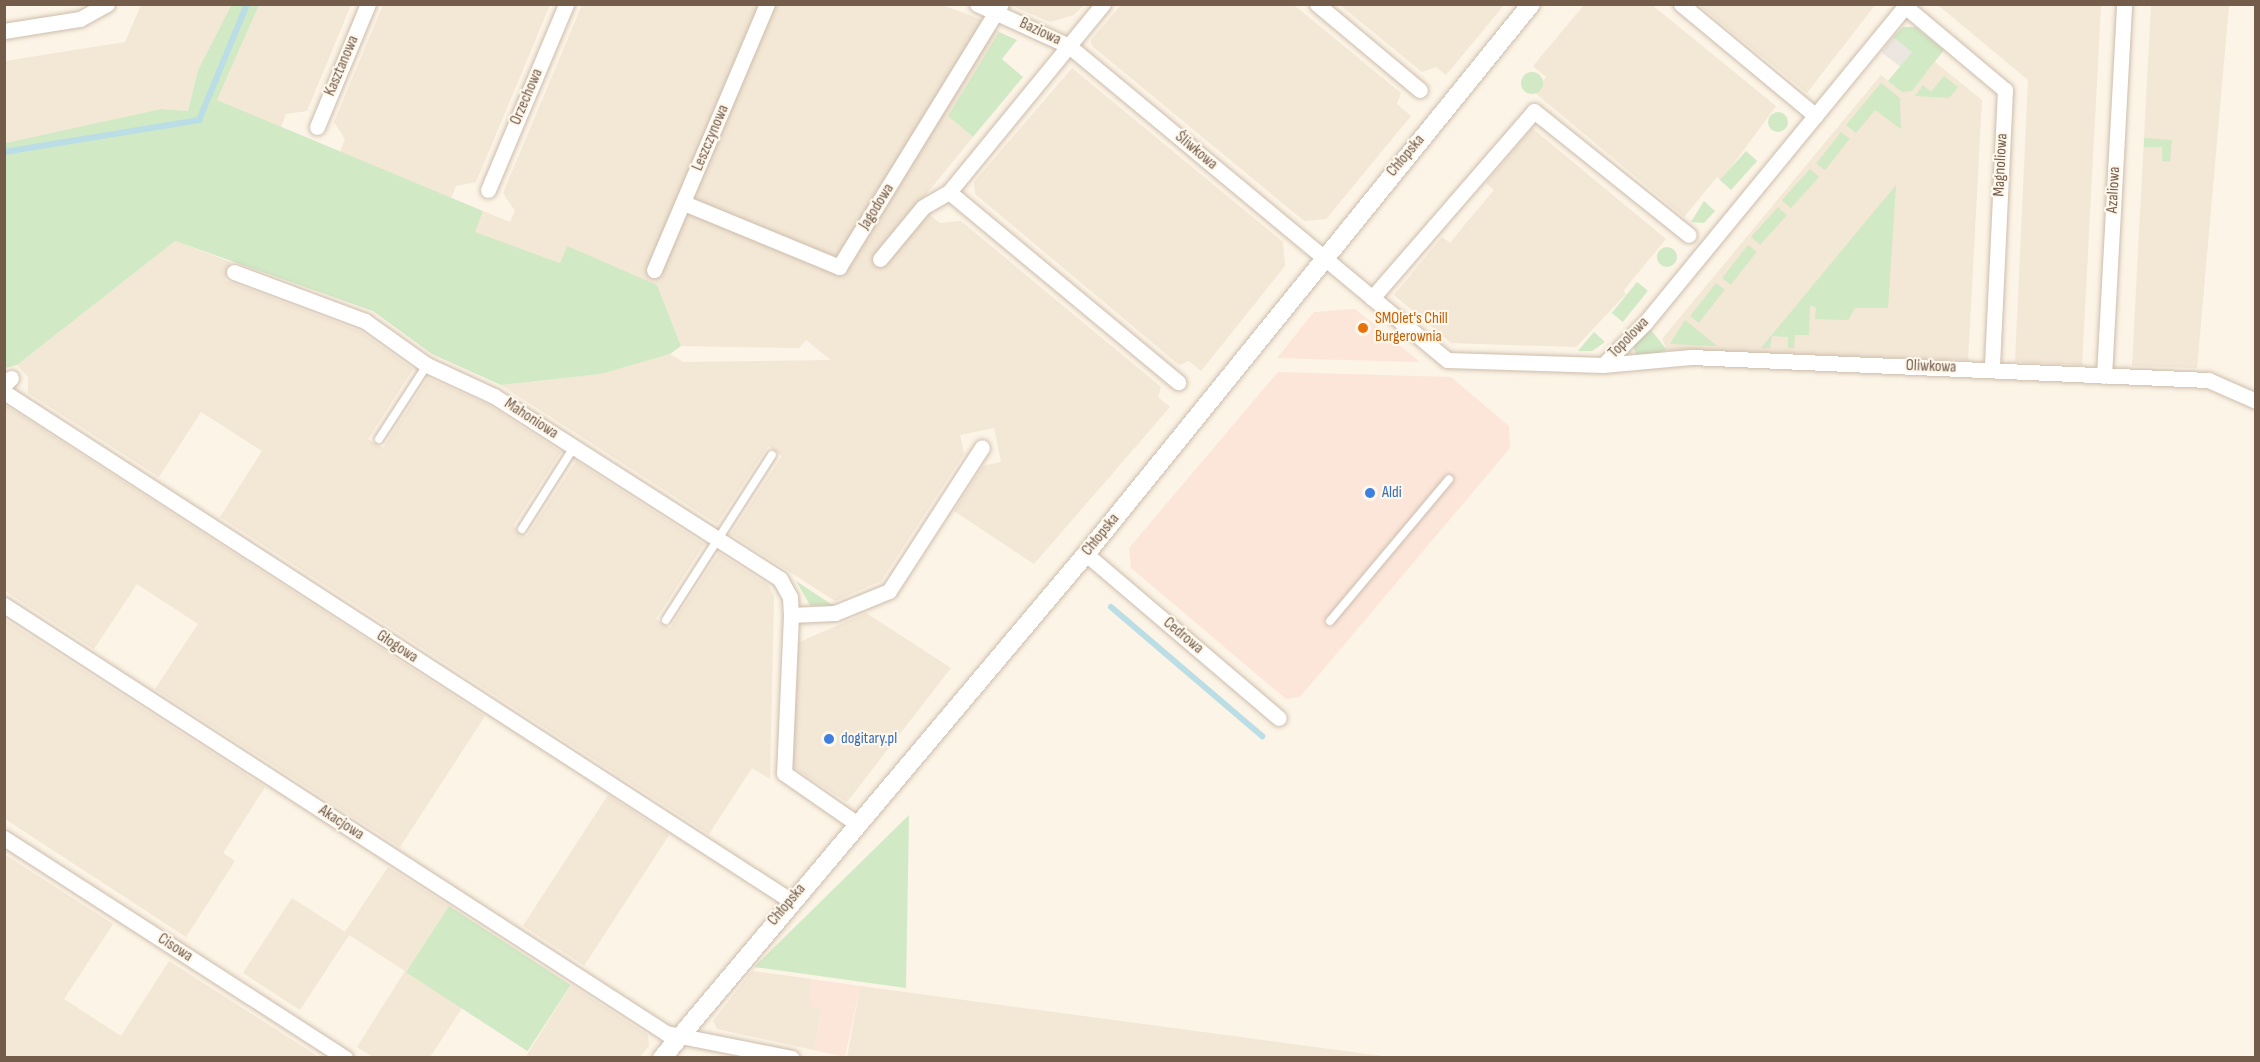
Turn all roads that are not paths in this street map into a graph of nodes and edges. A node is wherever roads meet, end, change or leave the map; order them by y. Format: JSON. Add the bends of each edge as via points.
{"nodes":[{"id":1,"x":107,"y":4,"type":"edge"},
{"id":2,"x":368,"y":4,"type":"edge"},
{"id":3,"x":566,"y":4,"type":"edge"},
{"id":4,"x":767,"y":4,"type":"edge"},
{"id":5,"x":977,"y":4,"type":"edge"},
{"id":6,"x":1103,"y":4,"type":"edge"},
{"id":7,"x":1317,"y":4,"type":"edge"},
{"id":8,"x":1531,"y":4,"type":"edge"},
{"id":9,"x":1682,"y":4,"type":"edge"},
{"id":10,"x":2124,"y":4,"type":"edge"},
{"id":11,"x":1906,"y":6,"type":"edge"},
{"id":12,"x":999,"y":8,"type":"edge"},
{"id":13,"x":4,"y":31,"type":"edge"},
{"id":14,"x":1069,"y":46,"type":"junction"},
{"id":15,"x":1420,"y":90,"type":"dead end"},
{"id":16,"x":1816,"y":116,"type":"junction"},
{"id":17,"x":317,"y":127,"type":"dead end"},
{"id":18,"x":488,"y":190,"type":"dead end"},
{"id":19,"x":949,"y":192,"type":"junction"},
{"id":20,"x":684,"y":203,"type":"junction"},
{"id":21,"x":1689,"y":235,"type":"dead end"},
{"id":22,"x":1323,"y":255,"type":"junction"},
{"id":23,"x":880,"y":259,"type":"dead end"},
{"id":24,"x":654,"y":270,"type":"dead end"},
{"id":25,"x":234,"y":272,"type":"dead end"},
{"id":26,"x":1372,"y":298,"type":"junction"},
{"id":27,"x":427,"y":365,"type":"junction"},
{"id":28,"x":1603,"y":365,"type":"junction"},
{"id":29,"x":1992,"y":369,"type":"junction"},
{"id":30,"x":2104,"y":376,"type":"junction"},
{"id":31,"x":1178,"y":382,"type":"dead end"},
{"id":32,"x":7,"y":385,"type":"edge"},
{"id":33,"x":2256,"y":401,"type":"edge"},
{"id":34,"x":379,"y":439,"type":"dead end"},
{"id":35,"x":574,"y":447,"type":"junction"},
{"id":36,"x":982,"y":447,"type":"dead end"},
{"id":37,"x":772,"y":455,"type":"dead end"},
{"id":38,"x":1449,"y":479,"type":"dead end"},
{"id":39,"x":522,"y":529,"type":"dead end"},
{"id":40,"x":718,"y":538,"type":"junction"},
{"id":41,"x":1086,"y":554,"type":"junction"},
{"id":42,"x":4,"y":605,"type":"edge"},
{"id":43,"x":791,"y":615,"type":"junction"},
{"id":44,"x":666,"y":620,"type":"dead end"},
{"id":45,"x":1330,"y":621,"type":"dead end"},
{"id":46,"x":1280,"y":718,"type":"dead end"},
{"id":47,"x":856,"y":823,"type":"junction"},
{"id":48,"x":4,"y":838,"type":"edge"},
{"id":49,"x":790,"y":900,"type":"junction"},
{"id":50,"x":680,"y":1036,"type":"junction"},
{"id":51,"x":345,"y":1058,"type":"edge"},
{"id":52,"x":662,"y":1058,"type":"edge"},
{"id":53,"x":792,"y":1058,"type":"edge"}],
"edges":[{"from":1,"to":13,"type":"street","via":[[87,18]]},
{"from":2,"to":17,"type":"street","name":"Kasztanowa"},
{"from":3,"to":18,"type":"street","name":"Orzechowa"},
{"from":4,"to":20,"type":"street","name":"Leszczynowa"},
{"from":5,"to":12,"type":"street","name":"Baziowa"},
{"from":6,"to":14,"type":"street"},
{"from":7,"to":15,"type":"street"},
{"from":8,"to":22,"type":"street","name":"Chłopska"},
{"from":9,"to":16,"type":"street"},
{"from":10,"to":30,"type":"street","name":"Azaliowa"},
{"from":11,"to":16,"type":"street","name":"Topolowa"},
{"from":11,"to":29,"type":"street","name":"Magnoliowa","via":[[2005,90]]},
{"from":12,"to":14,"type":"street","name":"Baziowa"},
{"from":12,"to":20,"type":"street","name":"Jagodowa","via":[[839,267]]},
{"from":14,"to":19,"type":"street"},
{"from":14,"to":22,"type":"street","name":"Śliwkowa"},
{"from":16,"to":28,"type":"street","name":"Topolowa"},
{"from":19,"to":23,"type":"street","via":[[923,207]]},
{"from":19,"to":31,"type":"street"},
{"from":20,"to":24,"type":"street","name":"Leszczynowa"},
{"from":21,"to":26,"type":"street","via":[[1534,111]]},
{"from":22,"to":26,"type":"street","name":"Topolowa"},
{"from":22,"to":41,"type":"street","name":"Chłopska"},
{"from":25,"to":27,"type":"street","name":"Mahoniowa","via":[[365,321]]},
{"from":26,"to":28,"type":"street","name":"Topolowa","via":[[1447,360]]},
{"from":27,"to":34,"type":"lane"},
{"from":27,"to":35,"type":"street","name":"Mahoniowa","via":[[494,396]]},
{"from":28,"to":29,"type":"street","name":"Oliwkowa","via":[[1691,357]]},
{"from":29,"to":30,"type":"street","name":"Oliwkowa"},
{"from":30,"to":33,"type":"street","name":"Oliwkowa","via":[[2208,380]]},
{"from":32,"to":49,"type":"street","name":"Głogowa"},
{"from":35,"to":39,"type":"lane"},
{"from":35,"to":40,"type":"street","name":"Mahoniowa"},
{"from":36,"to":43,"type":"street","via":[[889,591],[835,613]]},
{"from":37,"to":40,"type":"lane"},
{"from":38,"to":45,"type":"lane"},
{"from":40,"to":43,"type":"street","name":"Mahoniowa","via":[[780,579],[790,597]]},
{"from":40,"to":44,"type":"lane"},
{"from":41,"to":46,"type":"street","name":"Cedrowa"},
{"from":41,"to":47,"type":"street","name":"Chłopska"},
{"from":42,"to":50,"type":"street","name":"Akacjowa","via":[[666,1033]]},
{"from":43,"to":47,"type":"street","name":"Mahoniowa","via":[[784,773]]},
{"from":47,"to":49,"type":"street","name":"Chłopska"},
{"from":48,"to":51,"type":"street","name":"Cisowa"},
{"from":49,"to":50,"type":"street","name":"Chłopska"},
{"from":50,"to":52,"type":"street","name":"Chłopska"},
{"from":50,"to":53,"type":"street","name":"Akacjowa"}]}
